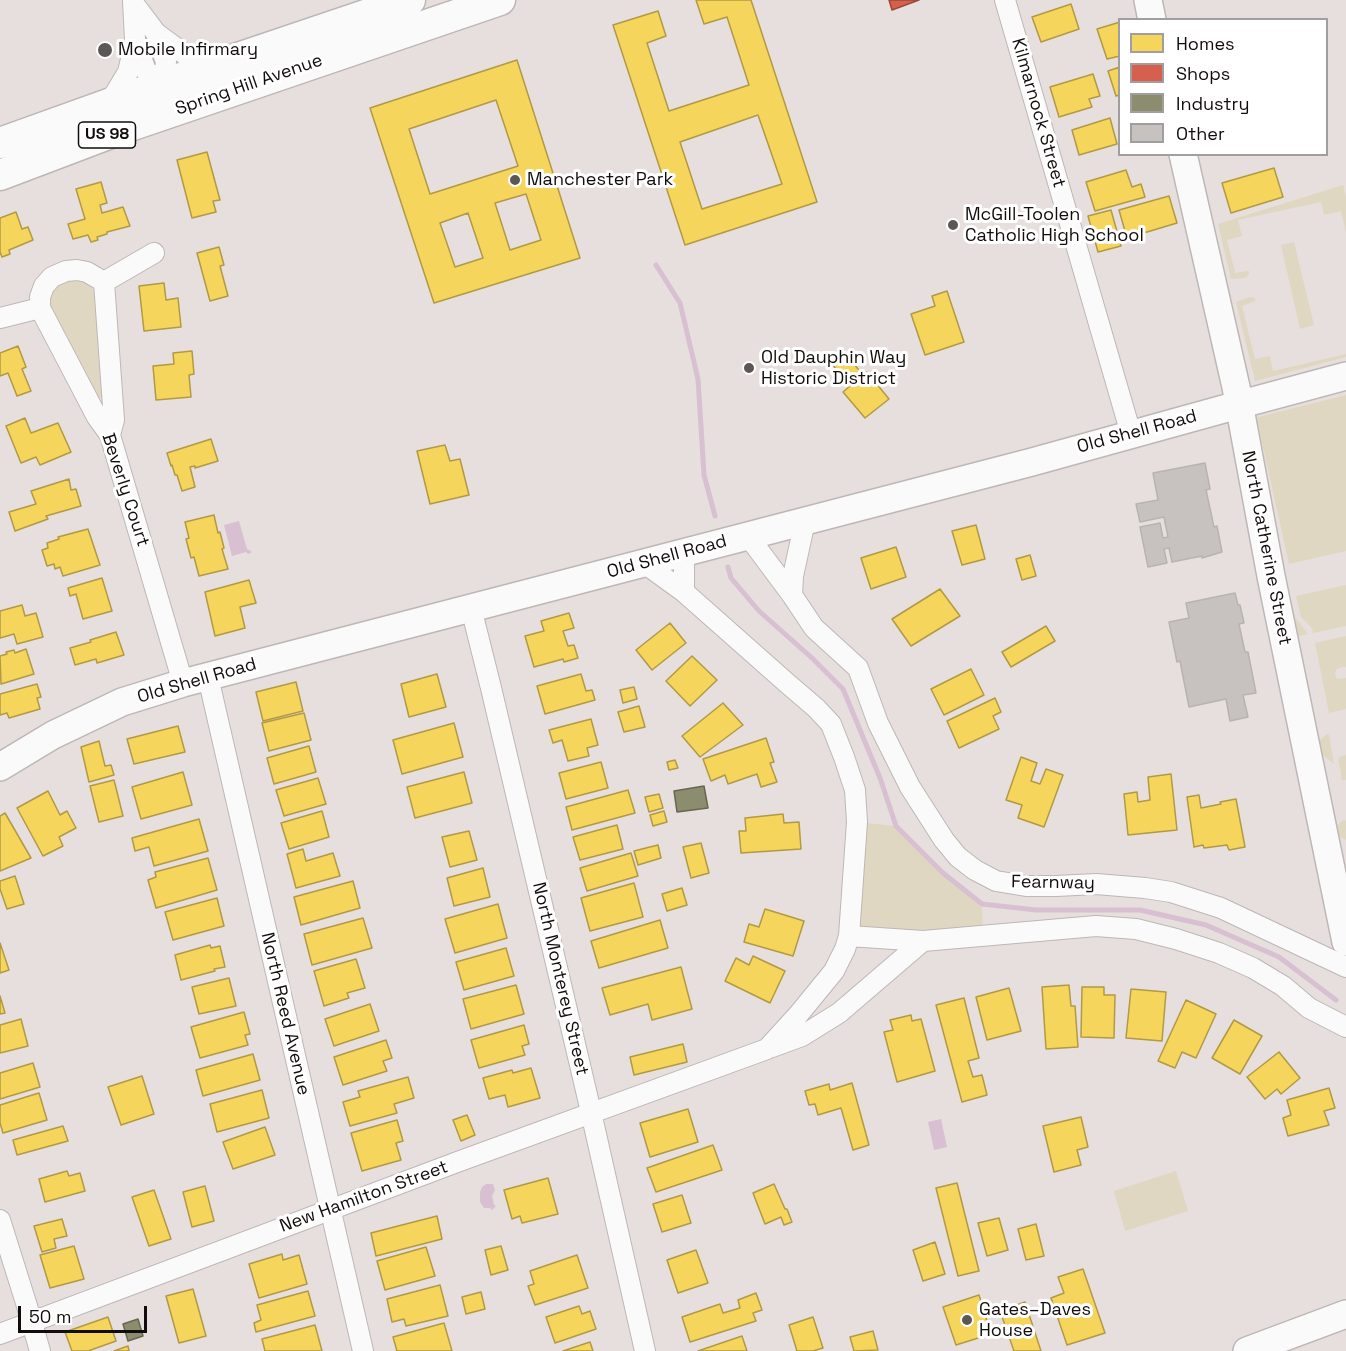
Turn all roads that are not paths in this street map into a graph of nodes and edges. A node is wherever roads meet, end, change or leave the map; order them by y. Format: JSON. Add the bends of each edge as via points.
{"nodes":[{"id":1,"x":410,"y":0,"type":"edge"},
{"id":2,"x":500,"y":0,"type":"edge"},
{"id":3,"x":1005,"y":0,"type":"edge"},
{"id":4,"x":1148,"y":0,"type":"edge"},
{"id":5,"x":134,"y":2,"type":"edge"},
{"id":6,"x":1152,"y":18,"type":"edge"},
{"id":7,"x":156,"y":33,"type":"junction"},
{"id":8,"x":135,"y":40,"type":"junction"},
{"id":9,"x":217,"y":65,"type":"junction"},
{"id":10,"x":163,"y":84,"type":"junction"},
{"id":11,"x":107,"y":104,"type":"junction"},
{"id":12,"x":172,"y":112,"type":"junction"},
{"id":13,"x":0,"y":143,"type":"edge"},
{"id":14,"x":1183,"y":156,"type":"edge"},
{"id":15,"x":0,"y":175,"type":"edge"},
{"id":16,"x":154,"y":253,"type":"dead end"},
{"id":17,"x":104,"y":282,"type":"junction"},
{"id":18,"x":40,"y":308,"type":"junction"},
{"id":19,"x":0,"y":318,"type":"edge"},
{"id":20,"x":1346,"y":376,"type":"edge"},
{"id":21,"x":1238,"y":405,"type":"junction"},
{"id":22,"x":1131,"y":434,"type":"junction"},
{"id":23,"x":110,"y":435,"type":"junction"},
{"id":24,"x":805,"y":521,"type":"junction"},
{"id":25,"x":748,"y":536,"type":"junction"},
{"id":26,"x":684,"y":553,"type":"junction"},
{"id":27,"x":644,"y":563,"type":"junction"},
{"id":28,"x":684,"y":592,"type":"junction"},
{"id":29,"x":792,"y":595,"type":"junction"},
{"id":30,"x":471,"y":608,"type":"junction"},
{"id":31,"x":195,"y":680,"type":"junction"},
{"id":32,"x":0,"y":767,"type":"edge"},
{"id":33,"x":849,"y":936,"type":"junction"},
{"id":34,"x":923,"y":941,"type":"junction"},
{"id":35,"x":1346,"y":942,"type":"edge"},
{"id":36,"x":1346,"y":967,"type":"edge"},
{"id":37,"x":1346,"y":1027,"type":"edge"},
{"id":38,"x":767,"y":1049,"type":"junction"},
{"id":39,"x":591,"y":1114,"type":"junction"},
{"id":40,"x":330,"y":1210,"type":"junction"},
{"id":41,"x":0,"y":1220,"type":"edge"},
{"id":42,"x":1346,"y":1314,"type":"edge"},
{"id":43,"x":32,"y":1322,"type":"junction"},
{"id":44,"x":0,"y":1334,"type":"edge"},
{"id":45,"x":40,"y":1351,"type":"edge"},
{"id":46,"x":363,"y":1351,"type":"edge"},
{"id":47,"x":645,"y":1351,"type":"edge"},
{"id":48,"x":1247,"y":1351,"type":"edge"}],
"edges":[{"from":1,"to":9,"type":"main road","name":"Spring Hill Avenue","number":"US 98"},
{"from":2,"to":12,"type":"main road","name":"Spring Hill Avenue","number":"US 98"},
{"from":3,"to":22,"type":"street","name":"Kilmarnock Street"},
{"from":4,"to":6,"type":"street"},
{"from":5,"to":7,"type":"street"},
{"from":5,"to":8,"type":"street"},
{"from":7,"to":9,"type":"street","via":[[188,56]]},
{"from":7,"to":10,"type":"street","via":[[166,62]]},
{"from":8,"to":10,"type":"street","via":[[147,71]]},
{"from":8,"to":11,"type":"street","via":[[128,72]]},
{"from":9,"to":10,"type":"main road","name":"Spring Hill Avenue","number":"US 98"},
{"from":10,"to":11,"type":"main road","name":"Spring Hill Avenue","number":"US 98"},
{"from":10,"to":12,"type":"street"},
{"from":11,"to":13,"type":"main road","name":"Spring Hill Avenue","number":"US 98"},
{"from":12,"to":15,"type":"main road","name":"Spring Hill Avenue","number":"US 98"},
{"from":14,"to":21,"type":"street","name":"North Catherine Street"},
{"from":16,"to":17,"type":"street"},
{"from":17,"to":18,"type":"street","via":[[87,272],[66,271],[44,286]]},
{"from":17,"to":23,"type":"street","via":[[114,420]]},
{"from":18,"to":19,"type":"street"},
{"from":18,"to":23,"type":"street","name":"Beverly Court"},
{"from":20,"to":21,"type":"street","name":"Old Shell Road"},
{"from":21,"to":22,"type":"street","name":"Old Shell Road"},
{"from":21,"to":35,"type":"street","name":"North Catherine Street"},
{"from":22,"to":24,"type":"street","name":"Old Shell Road"},
{"from":23,"to":31,"type":"street","name":"Beverly Court"},
{"from":24,"to":25,"type":"street","name":"Old Shell Road"},
{"from":24,"to":29,"type":"street"},
{"from":25,"to":26,"type":"street","name":"Old Shell Road"},
{"from":25,"to":29,"type":"street","name":"Fearnway"},
{"from":26,"to":27,"type":"street","name":"Old Shell Road"},
{"from":26,"to":28,"type":"street"},
{"from":27,"to":28,"type":"street"},
{"from":27,"to":30,"type":"street","name":"Old Shell Road"},
{"from":28,"to":33,"type":"street","via":[[831,724],[855,790],[857,822]]},
{"from":29,"to":36,"type":"street","name":"Fearnway","via":[[814,628],[858,668],[878,723],[910,787],[944,840],[975,870],[996,881],[1026,885],[1096,884],[1171,892],[1221,908]]},
{"from":30,"to":31,"type":"street","name":"Old Shell Road"},
{"from":30,"to":39,"type":"street","name":"North Monterey Street"},
{"from":31,"to":32,"type":"street","name":"Old Shell Road","via":[[122,702],[53,735]]},
{"from":31,"to":40,"type":"street","name":"North Reed Avenue"},
{"from":33,"to":34,"type":"street"},
{"from":33,"to":38,"type":"street","via":[[834,971]]},
{"from":34,"to":37,"type":"street","via":[[1096,926],[1136,929],[1219,952],[1253,968],[1309,1008]]},
{"from":34,"to":38,"type":"street","via":[[839,1013],[802,1036]]},
{"from":38,"to":39,"type":"street","name":"New Hamilton Street"},
{"from":39,"to":40,"type":"street","name":"New Hamilton Street"},
{"from":39,"to":47,"type":"street","name":"North Monterey Street"},
{"from":40,"to":43,"type":"street","name":"New Hamilton Street"},
{"from":40,"to":46,"type":"street","name":"North Reed Avenue"},
{"from":41,"to":43,"type":"street"},
{"from":42,"to":48,"type":"street"},
{"from":43,"to":44,"type":"street","name":"New Hamilton Street"},
{"from":43,"to":45,"type":"street"}]}
